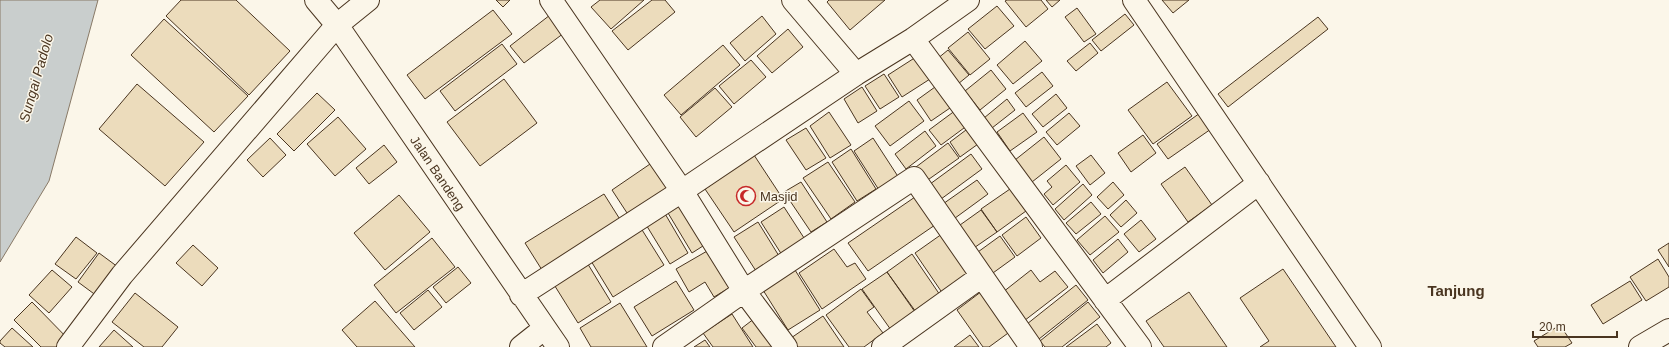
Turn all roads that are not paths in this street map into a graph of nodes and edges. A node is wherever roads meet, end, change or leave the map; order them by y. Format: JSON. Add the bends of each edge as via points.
{"nodes":[{"id":1,"x":316,"y":0,"type":"edge"},
{"id":2,"x":368,"y":0,"type":"edge"},
{"id":3,"x":551,"y":0,"type":"edge"},
{"id":4,"x":793,"y":0,"type":"edge"},
{"id":5,"x":968,"y":0,"type":"edge"},
{"id":6,"x":1134,"y":0,"type":"edge"},
{"id":7,"x":337,"y":25,"type":"junction"},
{"id":8,"x":913,"y":39,"type":"junction"},
{"id":9,"x":856,"y":74,"type":"junction"},
{"id":10,"x":1259,"y":183,"type":"junction"},
{"id":11,"x":682,"y":191,"type":"junction"},
{"id":12,"x":982,"y":276,"type":"junction"},
{"id":13,"x":744,"y":291,"type":"junction"},
{"id":14,"x":521,"y":294,"type":"junction"},
{"id":15,"x":1104,"y":300,"type":"junction"},
{"id":16,"x":545,"y":328,"type":"junction"},
{"id":17,"x":1669,"y":330,"type":"edge"},
{"id":18,"x":68,"y":347,"type":"edge"},
{"id":19,"x":520,"y":347,"type":"edge"},
{"id":20,"x":558,"y":347,"type":"edge"},
{"id":21,"x":664,"y":347,"type":"edge"},
{"id":22,"x":786,"y":347,"type":"edge"},
{"id":23,"x":883,"y":347,"type":"edge"},
{"id":24,"x":1031,"y":347,"type":"edge"},
{"id":25,"x":1140,"y":347,"type":"edge"},
{"id":26,"x":1370,"y":347,"type":"edge"},
{"id":27,"x":1640,"y":347,"type":"edge"}],
"edges":[{"from":1,"to":7,"type":"street","name":"Jalan Bandeng"},
{"from":2,"to":7,"type":"street"},
{"from":3,"to":11,"type":"street"},
{"from":4,"to":9,"type":"street"},
{"from":5,"to":8,"type":"street"},
{"from":6,"to":10,"type":"street"},
{"from":7,"to":14,"type":"street","name":"Jalan Bandeng"},
{"from":7,"to":18,"type":"street","via":[[122,275]]},
{"from":8,"to":9,"type":"street"},
{"from":8,"to":15,"type":"street"},
{"from":9,"to":11,"type":"street"},
{"from":10,"to":15,"type":"street"},
{"from":10,"to":26,"type":"street"},
{"from":11,"to":13,"type":"street"},
{"from":11,"to":14,"type":"street"},
{"from":12,"to":13,"type":"street","via":[[914,178]]},
{"from":12,"to":23,"type":"street"},
{"from":12,"to":24,"type":"street"},
{"from":13,"to":21,"type":"street"},
{"from":13,"to":22,"type":"street"},
{"from":14,"to":16,"type":"street","name":"Jalan Bandeng"},
{"from":15,"to":25,"type":"street"},
{"from":16,"to":19,"type":"street"},
{"from":16,"to":20,"type":"street","name":"Jalan Bandeng"},
{"from":17,"to":27,"type":"street"}]}
